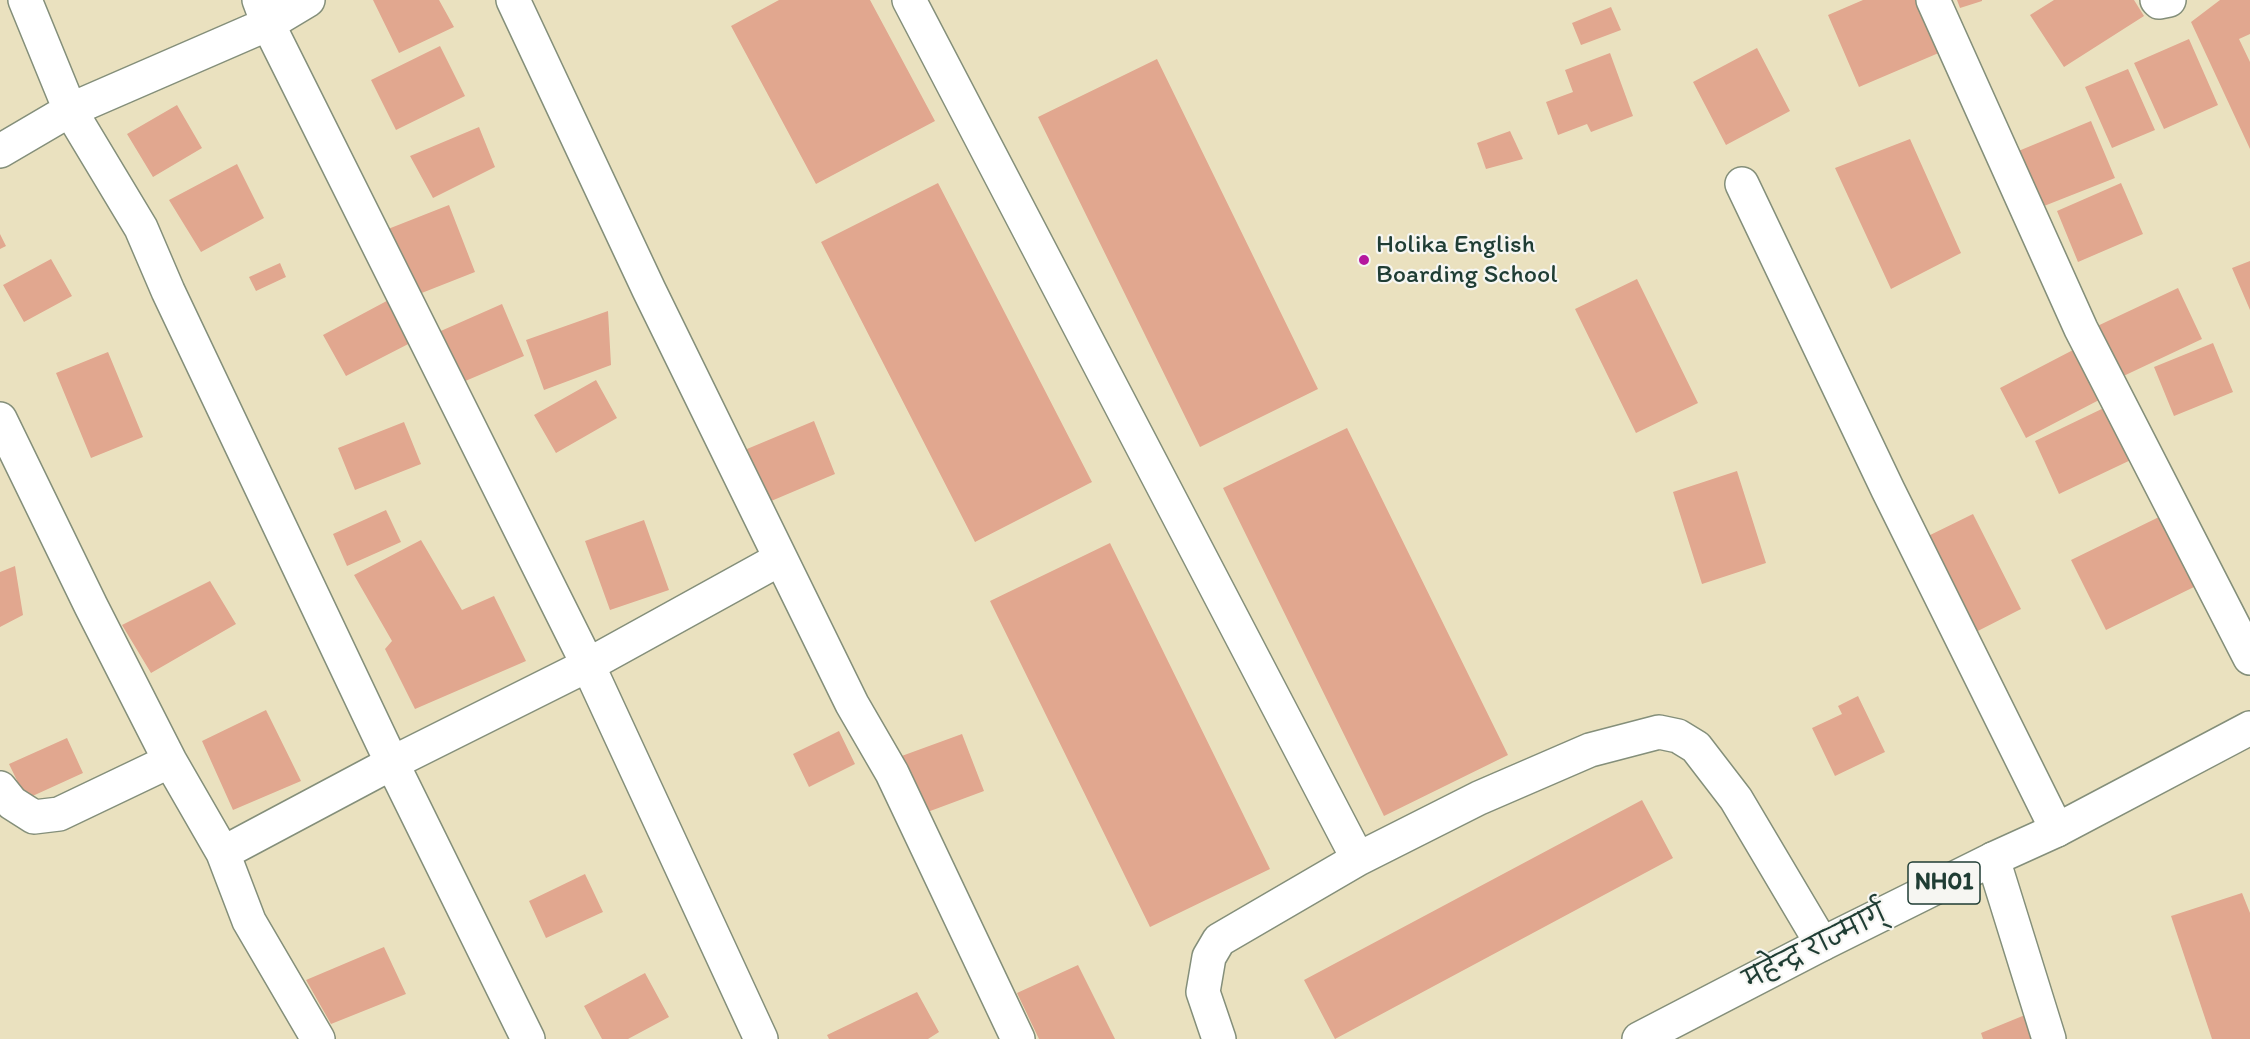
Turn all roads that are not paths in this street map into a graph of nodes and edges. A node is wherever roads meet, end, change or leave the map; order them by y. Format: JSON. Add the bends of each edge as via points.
{"nodes":[{"id":1,"x":25,"y":0,"type":"edge"},
{"id":2,"x":308,"y":0,"type":"edge"},
{"id":3,"x":513,"y":0,"type":"edge"},
{"id":4,"x":909,"y":0,"type":"edge"},
{"id":5,"x":1933,"y":0,"type":"edge"},
{"id":6,"x":2157,"y":0,"type":"edge"},
{"id":7,"x":2169,"y":0,"type":"edge"},
{"id":8,"x":263,"y":12,"type":"edge"},
{"id":9,"x":70,"y":110,"type":"junction"},
{"id":10,"x":0,"y":151,"type":"edge"},
{"id":11,"x":1742,"y":184,"type":"dead end"},
{"id":12,"x":0,"y":419,"type":"edge"},
{"id":13,"x":780,"y":559,"type":"junction"},
{"id":14,"x":2250,"y":658,"type":"edge"},
{"id":15,"x":588,"y":664,"type":"junction"},
{"id":16,"x":2250,"y":728,"type":"edge"},
{"id":17,"x":170,"y":761,"type":"junction"},
{"id":18,"x":392,"y":764,"type":"junction"},
{"id":19,"x":0,"y":788,"type":"edge"},
{"id":20,"x":2057,"y":830,"type":"junction"},
{"id":21,"x":223,"y":853,"type":"junction"},
{"id":22,"x":1359,"y":859,"type":"junction"},
{"id":23,"x":1993,"y":859,"type":"junction"},
{"id":24,"x":1822,"y":944,"type":"junction"},
{"id":25,"x":318,"y":1039,"type":"edge"},
{"id":26,"x":528,"y":1039,"type":"edge"},
{"id":27,"x":761,"y":1039,"type":"edge"},
{"id":28,"x":1018,"y":1039,"type":"edge"},
{"id":29,"x":1219,"y":1039,"type":"edge"},
{"id":30,"x":1639,"y":1039,"type":"edge"},
{"id":31,"x":2049,"y":1039,"type":"edge"}],
"edges":[{"from":1,"to":9,"type":"main road"},
{"from":2,"to":8,"type":"main road"},
{"from":3,"to":13,"type":"main road"},
{"from":4,"to":22,"type":"main road"},
{"from":5,"to":14,"type":"main road","via":[[2081,329]]},
{"from":6,"to":7,"type":"main road"},
{"from":8,"to":9,"type":"main road"},
{"from":8,"to":15,"type":"main road"},
{"from":9,"to":10,"type":"main road"},
{"from":9,"to":18,"type":"main road","via":[[141,228]]},
{"from":11,"to":20,"type":"main road"},
{"from":12,"to":17,"type":"main road"},
{"from":13,"to":15,"type":"main road"},
{"from":13,"to":28,"type":"main road","via":[[852,704],[892,773]]},
{"from":15,"to":18,"type":"main road"},
{"from":15,"to":27,"type":"main road"},
{"from":16,"to":20,"type":"main road","name":"महेन्द्र राज्मार्ग्","number":"NH01"},
{"from":17,"to":19,"type":"main road","via":[[59,814],[34,817],[12,803]]},
{"from":17,"to":21,"type":"main road"},
{"from":18,"to":21,"type":"main road"},
{"from":18,"to":26,"type":"main road"},
{"from":20,"to":23,"type":"main road","name":"महेन्द्र राज्मार्ग्","number":"NH01"},
{"from":21,"to":25,"type":"main road","via":[[249,921]]},
{"from":22,"to":24,"type":"main road","via":[[1479,798],[1590,750],[1659,732],[1678,736],[1696,747],[1736,799]]},
{"from":22,"to":29,"type":"main road","via":[[1219,940],[1209,957],[1203,992]]},
{"from":23,"to":24,"type":"main road","name":"महेन्द्र राज्मार्ग्","number":"NH01"},
{"from":23,"to":31,"type":"main road"},
{"from":24,"to":30,"type":"main road","name":"महेन्द्र राज्मार्ग्","number":"NH01"}]}
